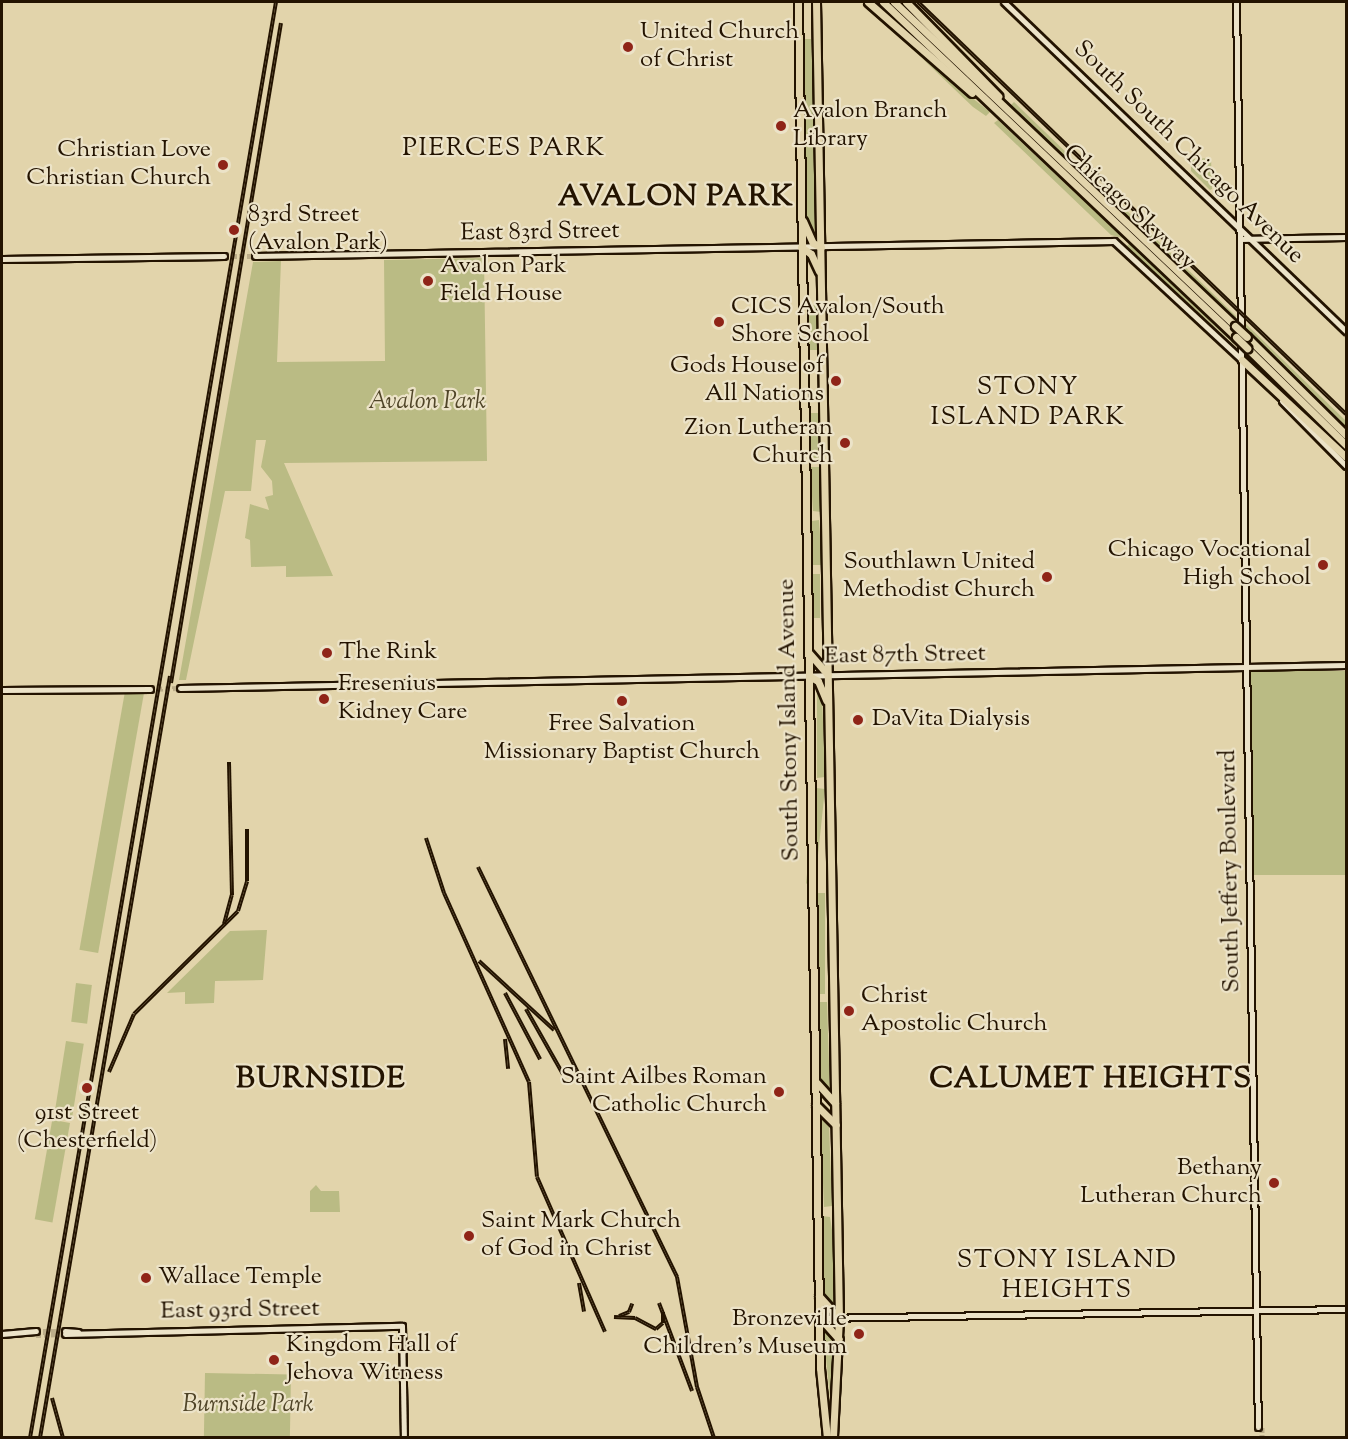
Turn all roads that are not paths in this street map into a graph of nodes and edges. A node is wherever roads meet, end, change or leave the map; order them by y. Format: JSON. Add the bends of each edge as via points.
{"nodes":[{"id":1,"x":798,"y":2,"type":"edge"},
{"id":2,"x":816,"y":2,"type":"edge"},
{"id":3,"x":868,"y":2,"type":"edge"},
{"id":4,"x":883,"y":2,"type":"edge"},
{"id":5,"x":894,"y":2,"type":"edge"},
{"id":6,"x":906,"y":2,"type":"edge"},
{"id":7,"x":1004,"y":2,"type":"edge"},
{"id":8,"x":1236,"y":2,"type":"edge"},
{"id":9,"x":911,"y":23,"type":"junction"},
{"id":10,"x":921,"y":28,"type":"junction"},
{"id":11,"x":994,"y":103,"type":"junction"},
{"id":12,"x":1004,"y":113,"type":"junction"},
{"id":13,"x":801,"y":215,"type":"junction"},
{"id":14,"x":1240,"y":228,"type":"junction"},
{"id":15,"x":1347,"y":237,"type":"edge"},
{"id":16,"x":1240,"y":239,"type":"junction"},
{"id":17,"x":1251,"y":239,"type":"junction"},
{"id":18,"x":801,"y":247,"type":"junction"},
{"id":19,"x":821,"y":247,"type":"junction"},
{"id":20,"x":224,"y":256,"type":"tunnel mouth"},
{"id":21,"x":255,"y":256,"type":"tunnel mouth"},
{"id":22,"x":2,"y":259,"type":"edge"},
{"id":23,"x":821,"y":276,"type":"junction"},
{"id":24,"x":1238,"y":325,"type":"junction"},
{"id":25,"x":1347,"y":331,"type":"edge"},
{"id":26,"x":1242,"y":360,"type":"junction"},
{"id":27,"x":1347,"y":435,"type":"edge"},
{"id":28,"x":1347,"y":445,"type":"edge"},
{"id":29,"x":1346,"y":457,"type":"edge"},
{"id":30,"x":1347,"y":466,"type":"edge"},
{"id":31,"x":809,"y":653,"type":"junction"},
{"id":32,"x":1347,"y":665,"type":"edge"},
{"id":33,"x":1246,"y":667,"type":"junction"},
{"id":34,"x":828,"y":675,"type":"junction"},
{"id":35,"x":809,"y":676,"type":"junction"},
{"id":36,"x":150,"y":687,"type":"tunnel mouth"},
{"id":37,"x":180,"y":687,"type":"tunnel mouth"},
{"id":38,"x":2,"y":690,"type":"edge"},
{"id":39,"x":828,"y":704,"type":"junction"},
{"id":40,"x":815,"y":1078,"type":"junction"},
{"id":41,"x":835,"y":1103,"type":"junction"},
{"id":42,"x":816,"y":1105,"type":"junction"},
{"id":43,"x":836,"y":1125,"type":"junction"},
{"id":44,"x":819,"y":1296,"type":"junction"},
{"id":45,"x":1347,"y":1309,"type":"edge"},
{"id":46,"x":1258,"y":1310,"type":"junction"},
{"id":47,"x":820,"y":1318,"type":"junction"},
{"id":48,"x":839,"y":1318,"type":"junction"},
{"id":49,"x":65,"y":1332,"type":"tunnel mouth"},
{"id":50,"x":36,"y":1333,"type":"tunnel mouth"},
{"id":51,"x":2,"y":1334,"type":"edge"},
{"id":52,"x":839,"y":1339,"type":"junction"},
{"id":53,"x":1260,"y":1427,"type":"tunnel mouth"},
{"id":54,"x":404,"y":1437,"type":"edge"},
{"id":55,"x":827,"y":1437,"type":"edge"},
{"id":56,"x":833,"y":1437,"type":"edge"}],
"edges":[{"from":1,"to":13,"type":"highway","name":"South Stony Island Avenue"},
{"from":2,"to":19,"type":"highway","name":"South Stony Island Avenue"},
{"from":3,"to":11,"type":"highway","via":[[909,41]]},
{"from":4,"to":9,"type":"highway","name":"Chicago Skyway"},
{"from":5,"to":9,"type":"highway","name":"Chicago Skyway"},
{"from":6,"to":10,"type":"highway"},
{"from":7,"to":14,"type":"main road","name":"South South Chicago Avenue"},
{"from":8,"to":14,"type":"main road","name":"South Jeffery Boulevard"},
{"from":9,"to":10,"type":"highway","name":"Chicago Skyway"},
{"from":10,"to":11,"type":"highway","name":"Chicago Skyway"},
{"from":10,"to":11,"type":"highway"},
{"from":11,"to":12,"type":"highway"},
{"from":11,"to":12,"type":"highway","name":"Chicago Skyway"},
{"from":12,"to":24,"type":"highway","name":"Chicago Skyway"},
{"from":12,"to":28,"type":"highway","name":"Chicago Skyway","bridge":true},
{"from":13,"to":18,"type":"highway","name":"South Stony Island Avenue"},
{"from":13,"to":19,"type":"highway","via":[[813,243]]},
{"from":14,"to":16,"type":"main road","name":"South Jeffery Boulevard"},
{"from":14,"to":17,"type":"main road","name":"South South Chicago Avenue"},
{"from":15,"to":17,"type":"main road"},
{"from":16,"to":17,"type":"main road"},
{"from":16,"to":24,"type":"main road","name":"South Jeffery Boulevard"},
{"from":17,"to":25,"type":"main road","name":"South South Chicago Avenue"},
{"from":18,"to":19,"type":"main road","name":"East 83rd Street"},
{"from":18,"to":21,"type":"main road","name":"East 83rd Street"},
{"from":18,"to":23,"type":"highway","via":[[812,254]]},
{"from":18,"to":31,"type":"highway","name":"South Stony Island Avenue"},
{"from":19,"to":23,"type":"highway","name":"South Stony Island Avenue"},
{"from":19,"to":26,"type":"main road","name":"East 83rd Street","via":[[1114,241]]},
{"from":20,"to":22,"type":"main road"},
{"from":23,"to":34,"type":"highway","name":"South Stony Island Avenue"},
{"from":24,"to":26,"type":"main road","name":"South Jeffery Boulevard"},
{"from":24,"to":27,"type":"highway","name":"Chicago Skyway","bridge":true},
{"from":26,"to":29,"type":"highway"},
{"from":26,"to":30,"type":"main road"},
{"from":26,"to":33,"type":"main road","name":"South Jeffery Boulevard"},
{"from":31,"to":34,"type":"highway"},
{"from":31,"to":35,"type":"highway","name":"South Stony Island Avenue"},
{"from":32,"to":33,"type":"main road","name":"East 87th Street"},
{"from":33,"to":34,"type":"main road","name":"East 87th Street"},
{"from":33,"to":46,"type":"main road","name":"South Jeffery Boulevard"},
{"from":34,"to":35,"type":"main road","name":"East 87th Street"},
{"from":34,"to":39,"type":"highway","name":"South Stony Island Avenue"},
{"from":35,"to":37,"type":"main road","name":"East 87th Street"},
{"from":35,"to":39,"type":"highway","via":[[818,681]]},
{"from":35,"to":40,"type":"highway","name":"South Stony Island Avenue"},
{"from":36,"to":38,"type":"main road"},
{"from":39,"to":41,"type":"highway","name":"South Stony Island Avenue"},
{"from":40,"to":41,"type":"highway"},
{"from":40,"to":42,"type":"highway","name":"South Stony Island Avenue"},
{"from":41,"to":43,"type":"highway","name":"South Stony Island Avenue"},
{"from":42,"to":43,"type":"highway"},
{"from":42,"to":44,"type":"highway","name":"South Stony Island Avenue"},
{"from":43,"to":48,"type":"highway","name":"South Stony Island Avenue"},
{"from":44,"to":47,"type":"highway","name":"South Stony Island Avenue"},
{"from":44,"to":48,"type":"highway"},
{"from":45,"to":46,"type":"main road"},
{"from":46,"to":48,"type":"main road"},
{"from":46,"to":53,"type":"main road","name":"South Jeffery Boulevard"},
{"from":47,"to":48,"type":"main road"},
{"from":47,"to":52,"type":"highway"},
{"from":47,"to":55,"type":"highway","name":"South Stony Island Avenue"},
{"from":48,"to":52,"type":"highway","name":"South Stony Island Avenue"},
{"from":49,"to":54,"type":"main road","name":"East 93rd Street","via":[[402,1326]]},
{"from":50,"to":51,"type":"main road"},
{"from":52,"to":56,"type":"highway","name":"South Stony Island Avenue"}]}
